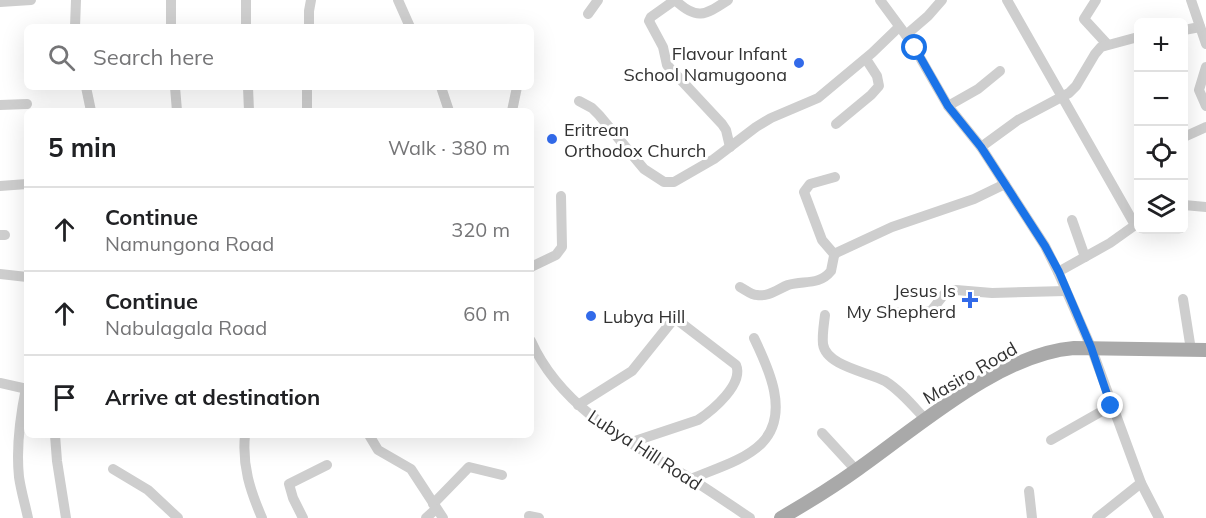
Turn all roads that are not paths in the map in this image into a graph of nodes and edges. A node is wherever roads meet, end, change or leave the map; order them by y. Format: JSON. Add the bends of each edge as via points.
{"nodes":[{"id":1,"x":31,"y":0,"type":"edge"},
{"id":2,"x":76,"y":0,"type":"edge"},
{"id":3,"x":172,"y":0,"type":"edge"},
{"id":4,"x":246,"y":0,"type":"edge"},
{"id":5,"x":311,"y":0,"type":"edge"},
{"id":6,"x":398,"y":0,"type":"edge"},
{"id":7,"x":598,"y":0,"type":"edge"},
{"id":8,"x":728,"y":0,"type":"edge"},
{"id":9,"x":880,"y":0,"type":"edge"},
{"id":10,"x":942,"y":0,"type":"edge"},
{"id":11,"x":1007,"y":0,"type":"edge"},
{"id":12,"x":1096,"y":0,"type":"edge"},
{"id":13,"x":1191,"y":0,"type":"edge"},
{"id":14,"x":14,"y":1,"type":"edge"},
{"id":15,"x":0,"y":2,"type":"edge"},
{"id":16,"x":588,"y":14,"type":"dead end"},
{"id":17,"x":75,"y":24,"type":"edge"},
{"id":18,"x":171,"y":24,"type":"edge"},
{"id":19,"x":246,"y":24,"type":"edge"},
{"id":20,"x":309,"y":24,"type":"edge"},
{"id":21,"x":409,"y":24,"type":"edge"},
{"id":22,"x":1200,"y":27,"type":"junction"},
{"id":23,"x":1188,"y":29,"type":"edge"},
{"id":24,"x":902,"y":31,"type":"junction"},
{"id":25,"x":1134,"y":38,"type":"edge"},
{"id":26,"x":1107,"y":44,"type":"junction"},
{"id":27,"x":1206,"y":44,"type":"edge"},
{"id":28,"x":866,"y":59,"type":"junction"},
{"id":29,"x":1206,"y":67,"type":"edge"},
{"id":30,"x":1000,"y":71,"type":"dead end"},
{"id":31,"x":87,"y":90,"type":"edge"},
{"id":32,"x":175,"y":90,"type":"edge"},
{"id":33,"x":248,"y":90,"type":"edge"},
{"id":34,"x":307,"y":90,"type":"edge"},
{"id":35,"x":442,"y":90,"type":"edge"},
{"id":36,"x":516,"y":90,"type":"edge"},
{"id":37,"x":1069,"y":93,"type":"junction"},
{"id":38,"x":579,"y":101,"type":"dead end"},
{"id":39,"x":27,"y":104,"type":"dead end"},
{"id":40,"x":0,"y":105,"type":"edge"},
{"id":41,"x":948,"y":106,"type":"junction"},
{"id":42,"x":1206,"y":106,"type":"edge"},
{"id":43,"x":90,"y":108,"type":"edge"},
{"id":44,"x":177,"y":108,"type":"edge"},
{"id":45,"x":249,"y":108,"type":"edge"},
{"id":46,"x":307,"y":108,"type":"edge"},
{"id":47,"x":451,"y":108,"type":"edge"},
{"id":48,"x":513,"y":108,"type":"edge"},
{"id":49,"x":1078,"y":122,"type":"dead end"},
{"id":50,"x":836,"y":124,"type":"dead end"},
{"id":51,"x":1206,"y":127,"type":"edge"},
{"id":52,"x":1188,"y":135,"type":"edge"},
{"id":53,"x":730,"y":147,"type":"junction"},
{"id":54,"x":981,"y":147,"type":"junction"},
{"id":55,"x":835,"y":177,"type":"dead end"},
{"id":56,"x":24,"y":184,"type":"edge"},
{"id":57,"x":1005,"y":184,"type":"junction"},
{"id":58,"x":0,"y":186,"type":"edge"},
{"id":59,"x":561,"y":196,"type":"dead end"},
{"id":60,"x":1188,"y":205,"type":"edge"},
{"id":61,"x":1206,"y":207,"type":"edge"},
{"id":62,"x":1134,"y":219,"type":"edge"},
{"id":63,"x":1072,"y":220,"type":"dead end"},
{"id":64,"x":1134,"y":226,"type":"edge"},
{"id":65,"x":834,"y":254,"type":"junction"},
{"id":66,"x":1085,"y":258,"type":"junction"},
{"id":67,"x":534,"y":266,"type":"edge"},
{"id":68,"x":1059,"y":272,"type":"junction"},
{"id":69,"x":0,"y":274,"type":"edge"},
{"id":70,"x":24,"y":277,"type":"edge"},
{"id":71,"x":740,"y":287,"type":"dead end"},
{"id":72,"x":1066,"y":291,"type":"junction"},
{"id":73,"x":1183,"y":299,"type":"dead end"},
{"id":74,"x":882,"y":312,"type":"dead end"},
{"id":75,"x":825,"y":315,"type":"dead end"},
{"id":76,"x":754,"y":338,"type":"dead end"},
{"id":77,"x":534,"y":346,"type":"edge"},
{"id":78,"x":1091,"y":347,"type":"junction"},
{"id":79,"x":1191,"y":350,"type":"junction"},
{"id":80,"x":1206,"y":350,"type":"edge"},
{"id":81,"x":534,"y":359,"type":"edge"},
{"id":82,"x":542,"y":362,"type":"junction"},
{"id":83,"x":0,"y":383,"type":"edge"},
{"id":84,"x":24,"y":388,"type":"edge"},
{"id":85,"x":24,"y":401,"type":"edge"},
{"id":86,"x":578,"y":405,"type":"junction"},
{"id":87,"x":1111,"y":406,"type":"junction"},
{"id":88,"x":926,"y":420,"type":"junction"},
{"id":89,"x":822,"y":433,"type":"dead end"},
{"id":90,"x":55,"y":438,"type":"edge"},
{"id":91,"x":245,"y":438,"type":"edge"},
{"id":92,"x":371,"y":438,"type":"edge"},
{"id":93,"x":1051,"y":440,"type":"dead end"},
{"id":94,"x":629,"y":443,"type":"junction"},
{"id":95,"x":327,"y":465,"type":"dead end"},
{"id":96,"x":112,"y":469,"type":"dead end"},
{"id":97,"x":856,"y":470,"type":"junction"},
{"id":98,"x":502,"y":475,"type":"dead end"},
{"id":99,"x":691,"y":479,"type":"junction"},
{"id":100,"x":1141,"y":483,"type":"junction"},
{"id":101,"x":1029,"y":491,"type":"dead end"},
{"id":102,"x":437,"y":510,"type":"edge"},
{"id":103,"x":28,"y":518,"type":"edge"},
{"id":104,"x":66,"y":518,"type":"edge"},
{"id":105,"x":178,"y":518,"type":"edge"},
{"id":106,"x":262,"y":518,"type":"edge"},
{"id":107,"x":303,"y":518,"type":"edge"},
{"id":108,"x":426,"y":518,"type":"edge"},
{"id":109,"x":750,"y":518,"type":"edge"},
{"id":110,"x":781,"y":518,"type":"edge"},
{"id":111,"x":1032,"y":518,"type":"edge"},
{"id":112,"x":1097,"y":518,"type":"edge"},
{"id":113,"x":1159,"y":518,"type":"edge"}],
"edges":[{"from":1,"to":14,"type":"street"},
{"from":2,"to":17,"type":"street"},
{"from":3,"to":18,"type":"street"},
{"from":4,"to":19,"type":"street"},
{"from":5,"to":20,"type":"street"},
{"from":6,"to":21,"type":"street"},
{"from":7,"to":16,"type":"street"},
{"from":8,"to":53,"type":"street","via":[[703,14],[694,14],[675,0],[649,21],[663,47],[667,66],[722,124]]},
{"from":9,"to":24,"type":"street"},
{"from":10,"to":24,"type":"street","via":[[928,16]]},
{"from":11,"to":62,"type":"street"},
{"from":12,"to":26,"type":"street","via":[[1084,19]]},
{"from":13,"to":22,"type":"street"},
{"from":14,"to":15,"type":"street"},
{"from":22,"to":23,"type":"street"},
{"from":22,"to":27,"type":"street"},
{"from":24,"to":28,"type":"street"},
{"from":24,"to":41,"type":"street"},
{"from":25,"to":26,"type":"street"},
{"from":26,"to":37,"type":"street","via":[[1095,54]]},
{"from":28,"to":50,"type":"street","via":[[879,86]]},
{"from":28,"to":53,"type":"street","via":[[818,98],[771,118]]},
{"from":29,"to":42,"type":"street","via":[[1199,90]]},
{"from":30,"to":41,"type":"street"},
{"from":31,"to":43,"type":"street"},
{"from":32,"to":44,"type":"street"},
{"from":33,"to":45,"type":"street"},
{"from":34,"to":46,"type":"street"},
{"from":35,"to":47,"type":"street"},
{"from":36,"to":48,"type":"street"},
{"from":37,"to":49,"type":"street"},
{"from":37,"to":54,"type":"street","via":[[1018,120]]},
{"from":38,"to":53,"type":"street","via":[[592,108],[644,168],[664,182],[674,182],[695,171]]},
{"from":39,"to":40,"type":"street"},
{"from":41,"to":54,"type":"street"},
{"from":51,"to":52,"type":"street"},
{"from":54,"to":57,"type":"street"},
{"from":55,"to":65,"type":"street","via":[[810,184],[804,192],[822,240]]},
{"from":56,"to":58,"type":"street"},
{"from":57,"to":65,"type":"street","via":[[957,206],[892,227]]},
{"from":57,"to":68,"type":"street"},
{"from":59,"to":67,"type":"street","via":[[562,247],[556,255]]},
{"from":60,"to":61,"type":"street"},
{"from":63,"to":66,"type":"street"},
{"from":64,"to":66,"type":"street"},
{"from":65,"to":71,"type":"street","via":[[831,271],[821,280],[791,284],[765,295],[753,295]]},
{"from":66,"to":68,"type":"street"},
{"from":68,"to":72,"type":"street"},
{"from":69,"to":70,"type":"street"},
{"from":72,"to":74,"type":"street","via":[[946,292],[931,310]]},
{"from":72,"to":78,"type":"street"},
{"from":73,"to":79,"type":"street"},
{"from":75,"to":88,"type":"street","via":[[823,343],[830,356],[886,382]]},
{"from":76,"to":99,"type":"street","via":[[773,387],[772,430],[744,456]]},
{"from":77,"to":82,"type":"street","name":"Lubya Hill Road"},
{"from":78,"to":79,"type":"main road","name":"Masiro Road"},
{"from":78,"to":87,"type":"street"},
{"from":78,"to":88,"type":"main road","name":"Masiro Road","via":[[1064,349],[1019,363]]},
{"from":79,"to":80,"type":"main road","name":"Masiro Road"},
{"from":81,"to":82,"type":"street"},
{"from":82,"to":86,"type":"street","name":"Lubya Hill Road"},
{"from":83,"to":84,"type":"street"},
{"from":85,"to":103,"type":"street","via":[[18,464]]},
{"from":86,"to":94,"type":"street","name":"Lubya Hill Road"},
{"from":86,"to":94,"type":"street","via":[[632,371],[676,319],[736,365],[738,373],[732,386],[708,413]]},
{"from":87,"to":93,"type":"street"},
{"from":87,"to":100,"type":"street"},
{"from":88,"to":97,"type":"main road","name":"Masiro Road"},
{"from":89,"to":97,"type":"street"},
{"from":90,"to":104,"type":"street"},
{"from":91,"to":106,"type":"street","via":[[247,480]]},
{"from":92,"to":102,"type":"street","via":[[378,450],[411,469]]},
{"from":94,"to":99,"type":"street","name":"Lubya Hill Road"},
{"from":95,"to":107,"type":"street","via":[[289,484]]},
{"from":96,"to":105,"type":"street","via":[[148,490]]},
{"from":97,"to":110,"type":"main road","name":"Masiro Road"},
{"from":98,"to":102,"type":"street","via":[[469,467]]},
{"from":99,"to":109,"type":"street","name":"Lubya Hill Road"},
{"from":100,"to":112,"type":"street"},
{"from":100,"to":113,"type":"street"},
{"from":101,"to":111,"type":"street"},
{"from":102,"to":108,"type":"street"}]}
